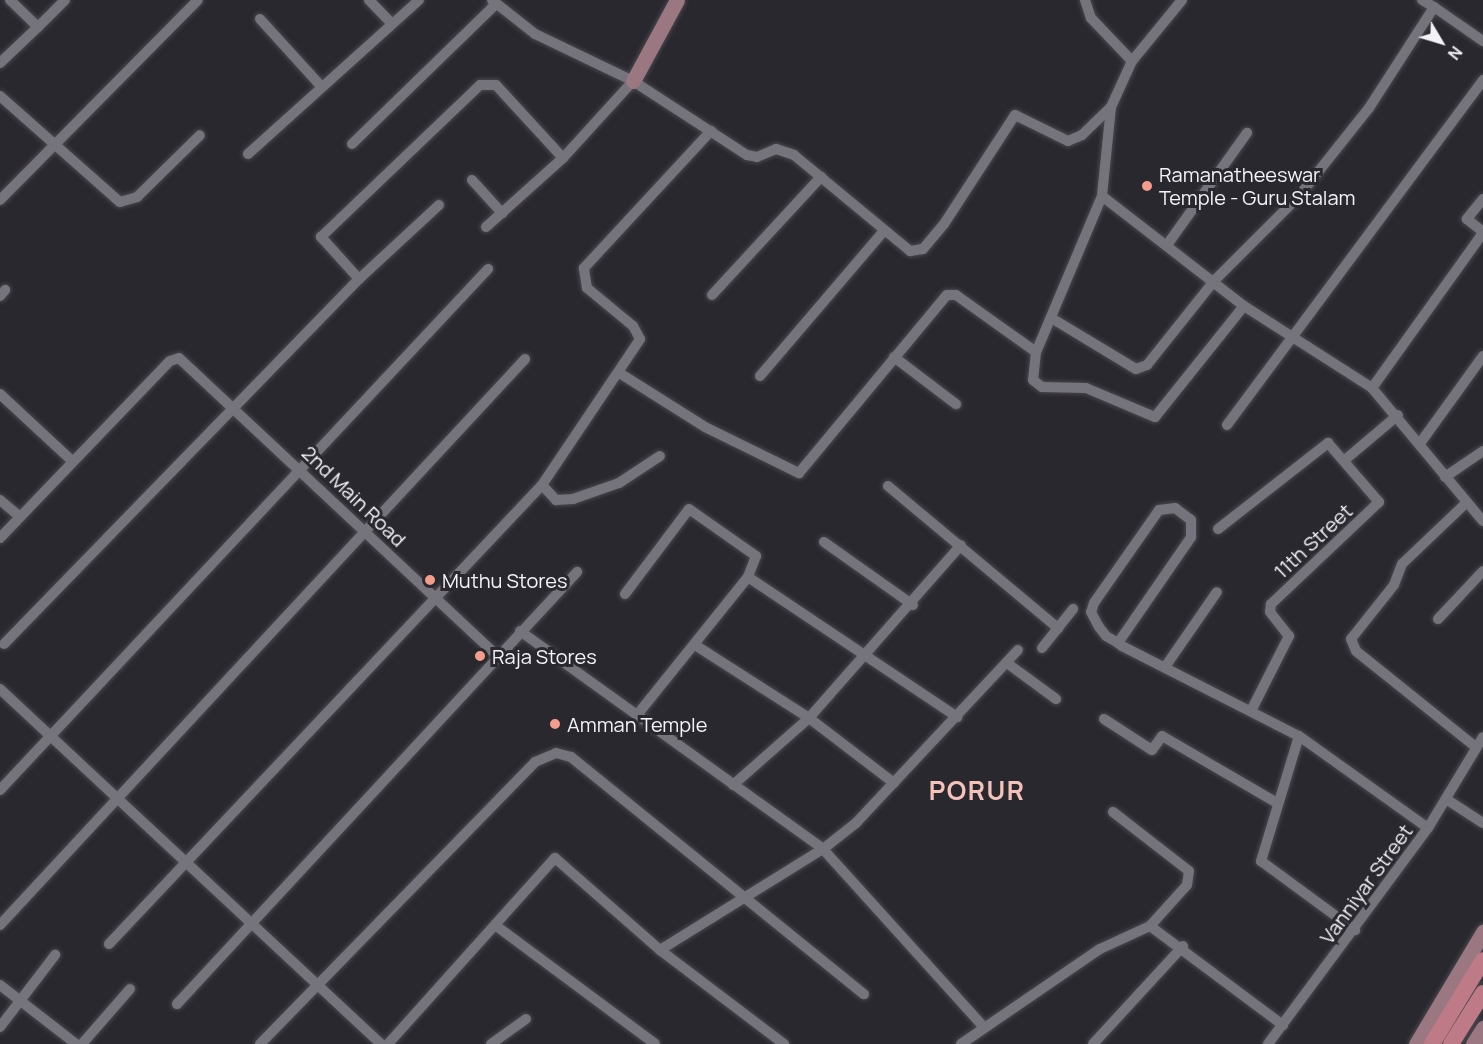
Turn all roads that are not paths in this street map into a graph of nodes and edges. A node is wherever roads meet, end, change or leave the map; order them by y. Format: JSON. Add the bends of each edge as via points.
{"nodes":[{"id":1,"x":10,"y":0,"type":"edge"},
{"id":2,"x":66,"y":0,"type":"edge"},
{"id":3,"x":198,"y":0,"type":"edge"},
{"id":4,"x":369,"y":0,"type":"edge"},
{"id":5,"x":418,"y":0,"type":"edge"},
{"id":6,"x":676,"y":0,"type":"edge"},
{"id":7,"x":1085,"y":0,"type":"edge"},
{"id":8,"x":1182,"y":0,"type":"edge"},
{"id":9,"x":1422,"y":0,"type":"edge"},
{"id":10,"x":494,"y":2,"type":"edge"},
{"id":11,"x":1434,"y":8,"type":"junction"},
{"id":12,"x":260,"y":18,"type":"dead end"},
{"id":13,"x":392,"y":24,"type":"junction"},
{"id":14,"x":38,"y":27,"type":"junction"},
{"id":15,"x":1483,"y":41,"type":"edge"},
{"id":16,"x":1132,"y":61,"type":"junction"},
{"id":17,"x":0,"y":63,"type":"edge"},
{"id":18,"x":1483,"y":80,"type":"edge"},
{"id":19,"x":633,"y":81,"type":"junction"},
{"id":20,"x":321,"y":86,"type":"junction"},
{"id":21,"x":0,"y":96,"type":"edge"},
{"id":22,"x":1111,"y":107,"type":"junction"},
{"id":23,"x":711,"y":131,"type":"junction"},
{"id":24,"x":1247,"y":133,"type":"dead end"},
{"id":25,"x":200,"y":135,"type":"dead end"},
{"id":26,"x":352,"y":144,"type":"dead end"},
{"id":27,"x":50,"y":145,"type":"junction"},
{"id":28,"x":248,"y":154,"type":"dead end"},
{"id":29,"x":563,"y":158,"type":"junction"},
{"id":30,"x":821,"y":177,"type":"junction"},
{"id":31,"x":472,"y":180,"type":"dead end"},
{"id":32,"x":1102,"y":196,"type":"junction"},
{"id":33,"x":1483,"y":199,"type":"edge"},
{"id":34,"x":0,"y":200,"type":"edge"},
{"id":35,"x":439,"y":205,"type":"dead end"},
{"id":36,"x":502,"y":213,"type":"junction"},
{"id":37,"x":486,"y":227,"type":"dead end"},
{"id":38,"x":883,"y":232,"type":"junction"},
{"id":39,"x":1483,"y":232,"type":"edge"},
{"id":40,"x":1167,"y":245,"type":"junction"},
{"id":41,"x":488,"y":269,"type":"dead end"},
{"id":42,"x":359,"y":279,"type":"junction"},
{"id":43,"x":1214,"y":281,"type":"junction"},
{"id":44,"x":712,"y":295,"type":"dead end"},
{"id":45,"x":1244,"y":306,"type":"junction"},
{"id":46,"x":1053,"y":319,"type":"junction"},
{"id":47,"x":1292,"y":338,"type":"junction"},
{"id":48,"x":1036,"y":352,"type":"junction"},
{"id":49,"x":1483,"y":356,"type":"edge"},
{"id":50,"x":894,"y":357,"type":"junction"},
{"id":51,"x":525,"y":359,"type":"dead end"},
{"id":52,"x":621,"y":374,"type":"junction"},
{"id":53,"x":760,"y":376,"type":"dead end"},
{"id":54,"x":1372,"y":388,"type":"junction"},
{"id":55,"x":0,"y":394,"type":"edge"},
{"id":56,"x":957,"y":404,"type":"dead end"},
{"id":57,"x":234,"y":407,"type":"junction"},
{"id":58,"x":1398,"y":416,"type":"junction"},
{"id":59,"x":1227,"y":425,"type":"dead end"},
{"id":60,"x":1421,"y":442,"type":"junction"},
{"id":61,"x":1483,"y":451,"type":"edge"},
{"id":62,"x":660,"y":456,"type":"dead end"},
{"id":63,"x":1346,"y":459,"type":"junction"},
{"id":64,"x":72,"y":461,"type":"junction"},
{"id":65,"x":299,"y":468,"type":"junction"},
{"id":66,"x":1445,"y":477,"type":"junction"},
{"id":67,"x":542,"y":485,"type":"junction"},
{"id":68,"x":888,"y":486,"type":"dead end"},
{"id":69,"x":0,"y":500,"type":"edge"},
{"id":70,"x":1465,"y":504,"type":"junction"},
{"id":71,"x":19,"y":516,"type":"junction"},
{"id":72,"x":1483,"y":521,"type":"edge"},
{"id":73,"x":1218,"y":529,"type":"dead end"},
{"id":74,"x":366,"y":533,"type":"junction"},
{"id":75,"x":0,"y":538,"type":"edge"},
{"id":76,"x":824,"y":542,"type":"dead end"},
{"id":77,"x":961,"y":545,"type":"junction"},
{"id":78,"x":1483,"y":571,"type":"edge"},
{"id":79,"x":576,"y":572,"type":"dead end"},
{"id":80,"x":748,"y":577,"type":"junction"},
{"id":81,"x":1217,"y":592,"type":"dead end"},
{"id":82,"x":625,"y":594,"type":"dead end"},
{"id":83,"x":431,"y":597,"type":"junction"},
{"id":84,"x":913,"y":605,"type":"junction"},
{"id":85,"x":1073,"y":609,"type":"dead end"},
{"id":86,"x":1438,"y":619,"type":"dead end"},
{"id":87,"x":1058,"y":628,"type":"junction"},
{"id":88,"x":520,"y":631,"type":"junction"},
{"id":89,"x":3,"y":644,"type":"dead end"},
{"id":90,"x":1118,"y":644,"type":"junction"},
{"id":91,"x":695,"y":645,"type":"junction"},
{"id":92,"x":1042,"y":648,"type":"dead end"},
{"id":93,"x":1018,"y":650,"type":"dead end"},
{"id":94,"x":867,"y":654,"type":"junction"},
{"id":95,"x":498,"y":656,"type":"junction"},
{"id":96,"x":1007,"y":663,"type":"junction"},
{"id":97,"x":1165,"y":667,"type":"junction"},
{"id":98,"x":0,"y":689,"type":"edge"},
{"id":99,"x":1056,"y":699,"type":"dead end"},
{"id":100,"x":1251,"y":711,"type":"junction"},
{"id":101,"x":638,"y":714,"type":"junction"},
{"id":102,"x":957,"y":717,"type":"junction"},
{"id":103,"x":808,"y":718,"type":"junction"},
{"id":104,"x":1104,"y":718,"type":"dead end"},
{"id":105,"x":50,"y":735,"type":"junction"},
{"id":106,"x":1299,"y":736,"type":"junction"},
{"id":107,"x":1483,"y":738,"type":"edge"},
{"id":108,"x":1476,"y":747,"type":"junction"},
{"id":109,"x":894,"y":783,"type":"junction"},
{"id":110,"x":733,"y":785,"type":"junction"},
{"id":111,"x":0,"y":790,"type":"edge"},
{"id":112,"x":1446,"y":799,"type":"junction"},
{"id":113,"x":117,"y":801,"type":"junction"},
{"id":114,"x":1277,"y":803,"type":"junction"},
{"id":115,"x":1113,"y":812,"type":"dead end"},
{"id":116,"x":1483,"y":823,"type":"edge"},
{"id":117,"x":1428,"y":828,"type":"junction"},
{"id":118,"x":824,"y":849,"type":"junction"},
{"id":119,"x":185,"y":864,"type":"junction"},
{"id":120,"x":742,"y":900,"type":"junction"},
{"id":121,"x":250,"y":921,"type":"junction"},
{"id":122,"x":0,"y":925,"type":"edge"},
{"id":123,"x":495,"y":925,"type":"junction"},
{"id":124,"x":1150,"y":926,"type":"junction"},
{"id":125,"x":1356,"y":930,"type":"junction"},
{"id":126,"x":1483,"y":932,"type":"edge"},
{"id":127,"x":109,"y":945,"type":"dead end"},
{"id":128,"x":1183,"y":946,"type":"junction"},
{"id":129,"x":660,"y":950,"type":"junction"},
{"id":130,"x":55,"y":955,"type":"dead end"},
{"id":131,"x":1483,"y":960,"type":"edge"},
{"id":132,"x":0,"y":985,"type":"edge"},
{"id":133,"x":316,"y":986,"type":"junction"},
{"id":134,"x":130,"y":989,"type":"dead end"},
{"id":135,"x":1483,"y":993,"type":"edge"},
{"id":136,"x":864,"y":994,"type":"dead end"},
{"id":137,"x":20,"y":1001,"type":"junction"},
{"id":138,"x":177,"y":1004,"type":"dead end"},
{"id":139,"x":525,"y":1019,"type":"dead end"},
{"id":140,"x":1283,"y":1025,"type":"junction"},
{"id":141,"x":0,"y":1027,"type":"edge"},
{"id":142,"x":984,"y":1027,"type":"junction"},
{"id":143,"x":1483,"y":1028,"type":"edge"},
{"id":144,"x":75,"y":1044,"type":"edge"},
{"id":145,"x":82,"y":1044,"type":"edge"},
{"id":146,"x":260,"y":1044,"type":"edge"},
{"id":147,"x":381,"y":1044,"type":"edge"},
{"id":148,"x":388,"y":1044,"type":"edge"},
{"id":149,"x":491,"y":1044,"type":"edge"},
{"id":150,"x":655,"y":1044,"type":"edge"},
{"id":151,"x":784,"y":1044,"type":"edge"},
{"id":152,"x":961,"y":1044,"type":"edge"},
{"id":153,"x":1093,"y":1044,"type":"edge"},
{"id":154,"x":1268,"y":1044,"type":"edge"},
{"id":155,"x":1416,"y":1044,"type":"edge"},
{"id":156,"x":1432,"y":1044,"type":"edge"},
{"id":157,"x":1451,"y":1044,"type":"edge"},
{"id":158,"x":1473,"y":1044,"type":"edge"}],
"edges":[{"from":1,"to":14,"type":"street"},
{"from":2,"to":14,"type":"street"},
{"from":3,"to":27,"type":"street"},
{"from":4,"to":13,"type":"street"},
{"from":5,"to":13,"type":"street"},
{"from":6,"to":19,"type":"street"},
{"from":7,"to":16,"type":"street","via":[[1091,18]]},
{"from":8,"to":16,"type":"street"},
{"from":9,"to":11,"type":"street"},
{"from":10,"to":19,"type":"street","via":[[535,34]]},
{"from":10,"to":26,"type":"street"},
{"from":11,"to":15,"type":"street"},
{"from":11,"to":43,"type":"street","via":[[1369,108],[1320,170]]},
{"from":12,"to":20,"type":"street"},
{"from":13,"to":20,"type":"street"},
{"from":14,"to":17,"type":"street"},
{"from":16,"to":22,"type":"street"},
{"from":18,"to":47,"type":"street"},
{"from":19,"to":23,"type":"street"},
{"from":19,"to":29,"type":"street"},
{"from":20,"to":28,"type":"street"},
{"from":21,"to":27,"type":"street"},
{"from":22,"to":32,"type":"street"},
{"from":22,"to":38,"type":"street","via":[[1082,135],[1068,141],[1015,116],[968,194],[923,249],[910,251]]},
{"from":23,"to":30,"type":"street","via":[[753,157],[785,150]]},
{"from":23,"to":52,"type":"street","via":[[584,268],[587,288],[638,331],[640,339]]},
{"from":24,"to":40,"type":"street"},
{"from":25,"to":27,"type":"street","via":[[128,203],[109,197]]},
{"from":27,"to":34,"type":"street"},
{"from":29,"to":36,"type":"street"},
{"from":29,"to":42,"type":"street","via":[[496,85],[480,85],[321,237]]},
{"from":30,"to":38,"type":"street"},
{"from":30,"to":44,"type":"street"},
{"from":31,"to":36,"type":"street"},
{"from":32,"to":40,"type":"street"},
{"from":32,"to":46,"type":"street"},
{"from":33,"to":39,"type":"street","via":[[1467,219]]},
{"from":35,"to":42,"type":"street"},
{"from":36,"to":37,"type":"street"},
{"from":38,"to":53,"type":"street"},
{"from":39,"to":54,"type":"street"},
{"from":40,"to":43,"type":"street"},
{"from":41,"to":65,"type":"street"},
{"from":42,"to":57,"type":"street"},
{"from":43,"to":45,"type":"street"},
{"from":43,"to":46,"type":"street","via":[[1142,368]]},
{"from":45,"to":47,"type":"street"},
{"from":45,"to":48,"type":"street","via":[[1150,418],[1086,388],[1038,386],[1033,380]]},
{"from":46,"to":48,"type":"street"},
{"from":47,"to":54,"type":"street"},
{"from":47,"to":59,"type":"street"},
{"from":48,"to":50,"type":"street","via":[[951,294]]},
{"from":49,"to":60,"type":"street"},
{"from":50,"to":52,"type":"street","via":[[799,473],[705,427]]},
{"from":50,"to":56,"type":"street"},
{"from":51,"to":74,"type":"street"},
{"from":52,"to":67,"type":"street"},
{"from":54,"to":58,"type":"street"},
{"from":55,"to":64,"type":"street"},
{"from":57,"to":64,"type":"street","name":"2nd Main Road","via":[[187,360],[170,361]]},
{"from":57,"to":65,"type":"street","name":"2nd Main Road"},
{"from":57,"to":89,"type":"street"},
{"from":58,"to":60,"type":"street"},
{"from":58,"to":63,"type":"street"},
{"from":60,"to":66,"type":"street"},
{"from":61,"to":66,"type":"street"},
{"from":62,"to":67,"type":"street","via":[[619,483],[566,501],[556,500]]},
{"from":63,"to":73,"type":"street","via":[[1332,445],[1322,445]]},
{"from":63,"to":100,"type":"street","name":"11th Street","via":[[1379,502],[1271,604],[1270,612],[1289,636]]},
{"from":64,"to":71,"type":"street"},
{"from":65,"to":74,"type":"street","name":"2nd Main Road"},
{"from":65,"to":105,"type":"street"},
{"from":66,"to":70,"type":"street"},
{"from":67,"to":83,"type":"street"},
{"from":68,"to":77,"type":"street"},
{"from":69,"to":71,"type":"street"},
{"from":70,"to":72,"type":"street"},
{"from":70,"to":108,"type":"street","via":[[1402,564],[1394,585],[1351,639],[1356,651]]},
{"from":71,"to":75,"type":"street"},
{"from":74,"to":83,"type":"street","name":"2nd Main Road"},
{"from":74,"to":113,"type":"street"},
{"from":76,"to":84,"type":"street"},
{"from":77,"to":84,"type":"street"},
{"from":77,"to":87,"type":"street"},
{"from":78,"to":86,"type":"street"},
{"from":79,"to":88,"type":"street"},
{"from":80,"to":82,"type":"street","via":[[756,556],[692,509]]},
{"from":80,"to":91,"type":"street"},
{"from":80,"to":94,"type":"street"},
{"from":81,"to":97,"type":"street"},
{"from":83,"to":95,"type":"street","name":"2nd Main Road"},
{"from":83,"to":119,"type":"street"},
{"from":84,"to":94,"type":"street"},
{"from":85,"to":87,"type":"street"},
{"from":87,"to":92,"type":"street"},
{"from":88,"to":95,"type":"street"},
{"from":88,"to":101,"type":"street"},
{"from":90,"to":90,"type":"street","via":[[1099,627],[1091,612],[1094,603],[1159,510],[1175,508],[1191,520],[1191,537]]},
{"from":90,"to":97,"type":"street"},
{"from":91,"to":101,"type":"street"},
{"from":91,"to":103,"type":"street"},
{"from":93,"to":96,"type":"street"},
{"from":94,"to":102,"type":"street"},
{"from":94,"to":103,"type":"street"},
{"from":95,"to":121,"type":"street"},
{"from":96,"to":99,"type":"street"},
{"from":96,"to":102,"type":"street"},
{"from":97,"to":100,"type":"street"},
{"from":98,"to":105,"type":"street"},
{"from":100,"to":106,"type":"street"},
{"from":101,"to":110,"type":"street"},
{"from":102,"to":109,"type":"street"},
{"from":103,"to":109,"type":"street"},
{"from":103,"to":110,"type":"street"},
{"from":104,"to":114,"type":"street","via":[[1152,750],[1162,736]]},
{"from":105,"to":111,"type":"street"},
{"from":105,"to":113,"type":"street"},
{"from":106,"to":114,"type":"street"},
{"from":106,"to":117,"type":"street"},
{"from":107,"to":108,"type":"street","name":"Vanniyar Street"},
{"from":108,"to":112,"type":"street","name":"Vanniyar Street"},
{"from":109,"to":118,"type":"street"},
{"from":110,"to":118,"type":"street"},
{"from":112,"to":116,"type":"street"},
{"from":112,"to":117,"type":"street","name":"Vanniyar Street"},
{"from":113,"to":119,"type":"street"},
{"from":113,"to":122,"type":"street"},
{"from":114,"to":125,"type":"street","via":[[1260,855],[1263,867]]},
{"from":115,"to":124,"type":"street","via":[[1189,871],[1187,885]]},
{"from":117,"to":125,"type":"street","name":"Vanniyar Street"},
{"from":118,"to":120,"type":"street"},
{"from":118,"to":142,"type":"street"},
{"from":119,"to":121,"type":"street"},
{"from":119,"to":127,"type":"street"},
{"from":120,"to":129,"type":"street"},
{"from":120,"to":133,"type":"street","via":[[571,757],[544,754]]},
{"from":120,"to":136,"type":"street"},
{"from":121,"to":133,"type":"street"},
{"from":121,"to":138,"type":"street"},
{"from":123,"to":129,"type":"street","via":[[555,858]]},
{"from":123,"to":148,"type":"street"},
{"from":123,"to":150,"type":"street"},
{"from":124,"to":128,"type":"street"},
{"from":124,"to":142,"type":"street","via":[[1118,938]]},
{"from":125,"to":140,"type":"street","name":"Vanniyar Street"},
{"from":126,"to":155,"type":"street"},
{"from":128,"to":140,"type":"street"},
{"from":128,"to":153,"type":"street"},
{"from":129,"to":151,"type":"street"},
{"from":130,"to":137,"type":"street"},
{"from":131,"to":156,"type":"main road"},
{"from":132,"to":137,"type":"street"},
{"from":133,"to":146,"type":"street"},
{"from":133,"to":147,"type":"street"},
{"from":134,"to":145,"type":"street"},
{"from":135,"to":157,"type":"main road"},
{"from":137,"to":141,"type":"street"},
{"from":137,"to":144,"type":"street"},
{"from":139,"to":149,"type":"street"},
{"from":140,"to":154,"type":"street","name":"Vanniyar Street"},
{"from":142,"to":152,"type":"street"},
{"from":143,"to":158,"type":"street"}]}
